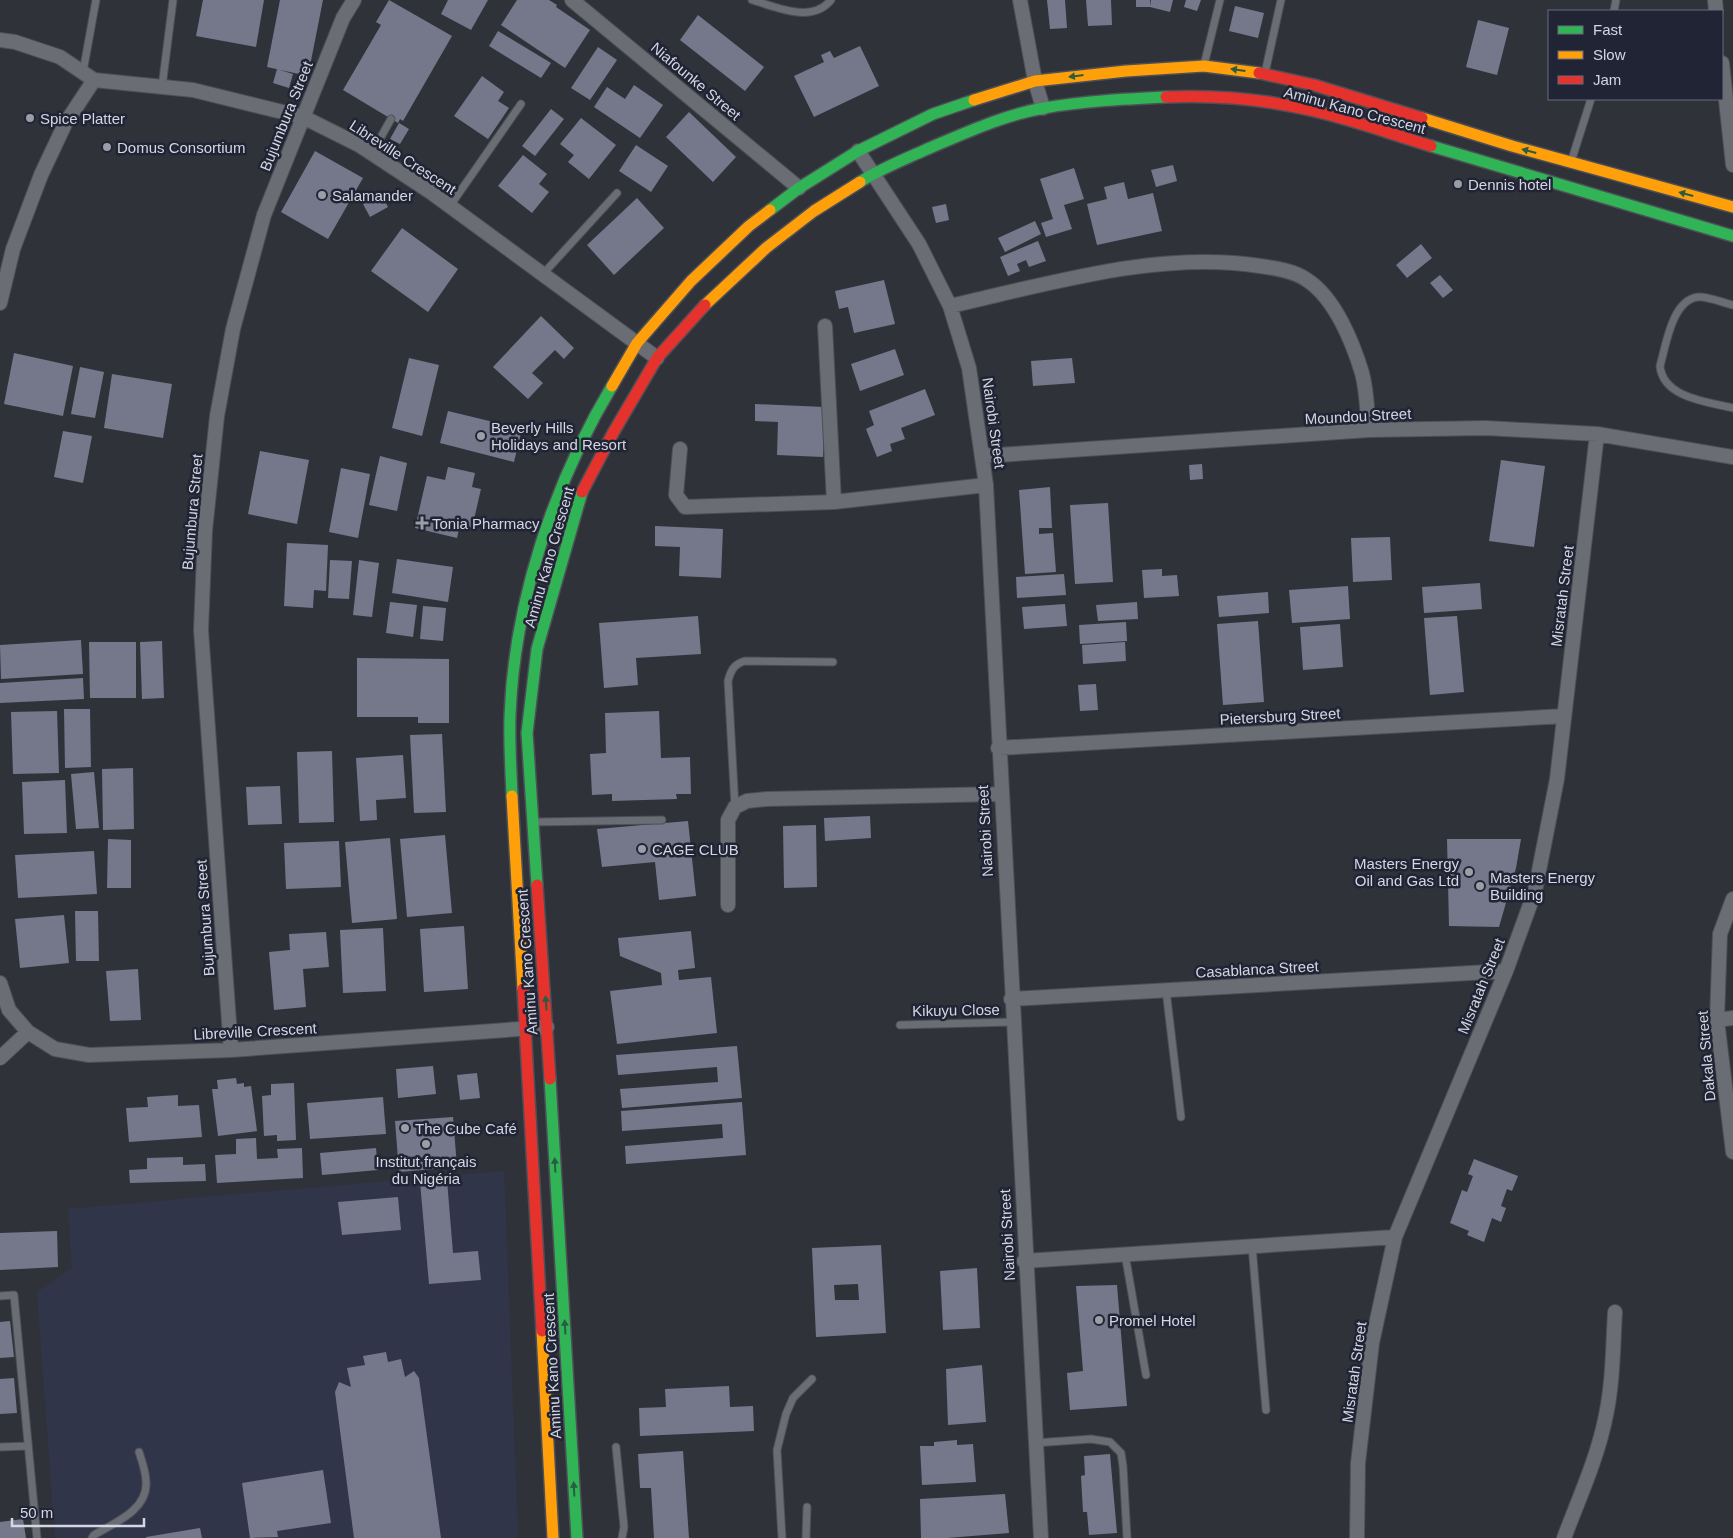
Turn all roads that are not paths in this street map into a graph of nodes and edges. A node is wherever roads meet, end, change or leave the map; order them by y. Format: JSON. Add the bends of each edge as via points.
{"nodes":[{"id":1,"x":96,"y":0,"type":"edge"},
{"id":2,"x":173,"y":0,"type":"edge"},
{"id":3,"x":354,"y":0,"type":"edge"},
{"id":4,"x":572,"y":0,"type":"edge"},
{"id":5,"x":752,"y":0,"type":"edge"},
{"id":6,"x":831,"y":0,"type":"edge"},
{"id":7,"x":1020,"y":0,"type":"edge"},
{"id":8,"x":1220,"y":0,"type":"edge"},
{"id":9,"x":1281,"y":0,"type":"edge"},
{"id":10,"x":0,"y":40,"type":"edge"},
{"id":11,"x":1204,"y":66,"type":"junction"},
{"id":12,"x":1723,"y":70,"type":"edge"},
{"id":13,"x":1265,"y":74,"type":"junction"},
{"id":14,"x":88,"y":76,"type":"junction"},
{"id":15,"x":1035,"y":81,"type":"junction"},
{"id":16,"x":162,"y":87,"type":"junction"},
{"id":17,"x":1591,"y":100,"type":"edge"},
{"id":18,"x":521,"y":104,"type":"dead end"},
{"id":19,"x":1043,"y":108,"type":"junction"},
{"id":20,"x":303,"y":117,"type":"junction"},
{"id":21,"x":391,"y":119,"type":"dead end"},
{"id":22,"x":1731,"y":129,"type":"edge"},
{"id":23,"x":858,"y":151,"type":"junction"},
{"id":24,"x":372,"y":153,"type":"junction"},
{"id":25,"x":1571,"y":162,"type":"junction"},
{"id":26,"x":1733,"y":165,"type":"edge"},
{"id":27,"x":874,"y":173,"type":"junction"},
{"id":28,"x":799,"y":188,"type":"junction"},
{"id":29,"x":617,"y":193,"type":"dead end"},
{"id":30,"x":450,"y":206,"type":"junction"},
{"id":31,"x":1733,"y":207,"type":"edge"},
{"id":32,"x":1733,"y":236,"type":"edge"},
{"id":33,"x":4,"y":268,"type":"edge"},
{"id":34,"x":543,"y":274,"type":"junction"},
{"id":35,"x":0,"y":303,"type":"edge"},
{"id":36,"x":1733,"y":305,"type":"edge"},
{"id":37,"x":950,"y":306,"type":"junction"},
{"id":38,"x":825,"y":326,"type":"dead end"},
{"id":39,"x":637,"y":343,"type":"junction"},
{"id":40,"x":657,"y":358,"type":"junction"},
{"id":41,"x":1733,"y":408,"type":"edge"},
{"id":42,"x":1369,"y":430,"type":"junction"},
{"id":43,"x":1597,"y":434,"type":"junction"},
{"id":44,"x":680,"y":449,"type":"dead end"},
{"id":45,"x":983,"y":456,"type":"junction"},
{"id":46,"x":1733,"y":457,"type":"edge"},
{"id":47,"x":986,"y":485,"type":"junction"},
{"id":48,"x":834,"y":502,"type":"junction"},
{"id":49,"x":833,"y":662,"type":"dead end"},
{"id":50,"x":1564,"y":716,"type":"junction"},
{"id":51,"x":998,"y":748,"type":"junction"},
{"id":52,"x":1000,"y":794,"type":"junction"},
{"id":53,"x":735,"y":807,"type":"junction"},
{"id":54,"x":662,"y":820,"type":"dead end"},
{"id":55,"x":532,"y":822,"type":"junction"},
{"id":56,"x":1733,"y":899,"type":"edge"},
{"id":57,"x":728,"y":905,"type":"dead end"},
{"id":58,"x":1506,"y":972,"type":"junction"},
{"id":59,"x":0,"y":983,"type":"edge"},
{"id":60,"x":1166,"y":990,"type":"junction"},
{"id":61,"x":1011,"y":999,"type":"junction"},
{"id":62,"x":1733,"y":1018,"type":"edge"},
{"id":63,"x":1717,"y":1020,"type":"junction"},
{"id":64,"x":1012,"y":1022,"type":"junction"},
{"id":65,"x":900,"y":1025,"type":"dead end"},
{"id":66,"x":547,"y":1027,"type":"junction"},
{"id":67,"x":526,"y":1029,"type":"junction"},
{"id":68,"x":28,"y":1032,"type":"junction"},
{"id":69,"x":230,"y":1050,"type":"junction"},
{"id":70,"x":0,"y":1058,"type":"edge"},
{"id":71,"x":1181,"y":1117,"type":"dead end"},
{"id":72,"x":1733,"y":1152,"type":"edge"},
{"id":73,"x":1395,"y":1237,"type":"junction"},
{"id":74,"x":1252,"y":1246,"type":"junction"},
{"id":75,"x":1125,"y":1254,"type":"junction"},
{"id":76,"x":1024,"y":1261,"type":"junction"},
{"id":77,"x":0,"y":1296,"type":"edge"},
{"id":78,"x":1615,"y":1312,"type":"dead end"},
{"id":79,"x":1146,"y":1375,"type":"dead end"},
{"id":80,"x":812,"y":1379,"type":"dead end"},
{"id":81,"x":1266,"y":1410,"type":"dead end"},
{"id":82,"x":1035,"y":1442,"type":"junction"},
{"id":83,"x":28,"y":1446,"type":"junction"},
{"id":84,"x":0,"y":1447,"type":"edge"},
{"id":85,"x":616,"y":1447,"type":"dead end"},
{"id":86,"x":139,"y":1452,"type":"dead end"},
{"id":87,"x":807,"y":1507,"type":"dead end"},
{"id":88,"x":1127,"y":1537,"type":"edge"},
{"id":89,"x":37,"y":1538,"type":"edge"},
{"id":90,"x":92,"y":1538,"type":"edge"},
{"id":91,"x":553,"y":1538,"type":"edge"},
{"id":92,"x":577,"y":1538,"type":"edge"},
{"id":93,"x":622,"y":1538,"type":"edge"},
{"id":94,"x":782,"y":1538,"type":"edge"},
{"id":95,"x":806,"y":1538,"type":"edge"},
{"id":96,"x":1041,"y":1538,"type":"edge"},
{"id":97,"x":1356,"y":1538,"type":"edge"},
{"id":98,"x":1564,"y":1538,"type":"edge"}],
"edges":[{"from":1,"to":14,"type":"lane"},
{"from":2,"to":16,"type":"lane"},
{"from":3,"to":20,"type":"street","name":"Bujumbura Street","via":[[343,18]]},
{"from":4,"to":28,"type":"street","name":"Niafounke Street"},
{"from":5,"to":6,"type":"lane","via":[[792,13],[815,10]]},
{"from":7,"to":15,"type":"street"},
{"from":8,"to":11,"type":"lane"},
{"from":9,"to":13,"type":"lane"},
{"from":10,"to":14,"type":"street","via":[[60,56]]},
{"from":13,"to":11,"type":"street","one_way":true},
{"from":11,"to":15,"type":"street","one_way":true},
{"from":12,"to":22,"type":"street"},
{"from":25,"to":13,"type":"street","one_way":true,"via":[[1314,85]]},
{"from":14,"to":16,"type":"street","name":"Libreville Crescent"},
{"from":14,"to":33,"type":"street","via":[[40,175]]},
{"from":15,"to":19,"type":"street"},
{"from":15,"to":23,"type":"street","via":[[933,114]]},
{"from":16,"to":20,"type":"street","name":"Libreville Crescent","via":[[193,90]]},
{"from":17,"to":25,"type":"lane"},
{"from":18,"to":30,"type":"lane"},
{"from":19,"to":27,"type":"street","name":"Aminu Kano Crescent","via":[[958,136]]},
{"from":19,"to":32,"type":"street","name":"Aminu Kano Crescent","via":[[1123,99],[1196,96],[1277,103],[1312,110]]},
{"from":20,"to":24,"type":"street","name":"Libreville Crescent"},
{"from":20,"to":69,"type":"street","name":"Bujumbura Street","via":[[264,215],[233,329],[217,416],[205,531],[201,630]]},
{"from":21,"to":24,"type":"lane"},
{"from":22,"to":26,"type":"street"},
{"from":23,"to":27,"type":"street","name":"Nairobi Street"},
{"from":23,"to":28,"type":"street"},
{"from":24,"to":30,"type":"street","name":"Libreville Crescent"},
{"from":31,"to":25,"type":"street","one_way":true},
{"from":27,"to":37,"type":"street","name":"Nairobi Street","via":[[919,244]]},
{"from":27,"to":40,"type":"street","name":"Aminu Kano Crescent","via":[[814,211],[766,248],[711,298]]},
{"from":28,"to":39,"type":"street","via":[[749,226],[691,281]]},
{"from":29,"to":34,"type":"lane"},
{"from":30,"to":34,"type":"street","name":"Libreville Crescent"},
{"from":33,"to":35,"type":"street"},
{"from":34,"to":39,"type":"street","name":"Libreville Crescent"},
{"from":36,"to":41,"type":"lane","via":[[1700,297],[1681,305],[1660,366],[1668,384],[1680,393]]},
{"from":37,"to":42,"type":"street","via":[[1137,266],[1240,262],[1278,268],[1307,279],[1328,298],[1346,330],[1362,374]]},
{"from":37,"to":45,"type":"street","name":"Nairobi Street","via":[[969,368]]},
{"from":38,"to":48,"type":"street"},
{"from":39,"to":40,"type":"street","name":"Libreville Crescent"},
{"from":39,"to":67,"type":"street","via":[[597,410],[568,472],[532,571],[517,642],[510,716]]},
{"from":40,"to":55,"type":"street","name":"Aminu Kano Crescent","via":[[580,496],[537,650],[527,733]]},
{"from":42,"to":43,"type":"street","name":"Moundou Street","via":[[1486,428]]},
{"from":42,"to":45,"type":"street","name":"Moundou Street"},
{"from":43,"to":46,"type":"street","name":"Moundou Street"},
{"from":43,"to":50,"type":"street","name":"Misratah Street"},
{"from":44,"to":48,"type":"street","via":[[676,495],[685,507]]},
{"from":45,"to":47,"type":"street","name":"Nairobi Street"},
{"from":47,"to":48,"type":"street"},
{"from":47,"to":51,"type":"street","name":"Nairobi Street"},
{"from":49,"to":53,"type":"lane","via":[[745,660],[736,663],[730,671]]},
{"from":50,"to":51,"type":"street","name":"Pietersburg Street"},
{"from":50,"to":58,"type":"street","name":"Misratah Street","via":[[1557,779],[1535,891]]},
{"from":51,"to":52,"type":"street","name":"Nairobi Street"},
{"from":52,"to":53,"type":"street","via":[[767,799],[747,801]]},
{"from":52,"to":61,"type":"street","name":"Nairobi Street"},
{"from":53,"to":57,"type":"street","via":[[728,820]]},
{"from":54,"to":55,"type":"lane"},
{"from":66,"to":55,"type":"street","name":"Aminu Kano Crescent","one_way":true},
{"from":56,"to":63,"type":"street","name":"Dakala Street","via":[[1720,934]]},
{"from":58,"to":60,"type":"street","name":"Casablanca Street"},
{"from":58,"to":73,"type":"street","name":"Misratah Street"},
{"from":59,"to":68,"type":"street","name":"Libreville Crescent","via":[[9,1010]]},
{"from":60,"to":61,"type":"street","name":"Casablanca Street"},
{"from":60,"to":71,"type":"lane"},
{"from":61,"to":64,"type":"street","name":"Nairobi Street"},
{"from":62,"to":63,"type":"street"},
{"from":63,"to":72,"type":"street","name":"Dakala Street"},
{"from":64,"to":65,"type":"lane","name":"Kikuyu Close"},
{"from":64,"to":76,"type":"street","name":"Nairobi Street"},
{"from":66,"to":67,"type":"street","name":"Libreville Crescent"},
{"from":92,"to":66,"type":"street","name":"Aminu Kano Crescent","one_way":true},
{"from":67,"to":69,"type":"street","name":"Libreville Crescent"},
{"from":67,"to":91,"type":"street"},
{"from":68,"to":69,"type":"street","name":"Libreville Crescent","via":[[55,1049],[89,1055]]},
{"from":68,"to":70,"type":"street"},
{"from":73,"to":74,"type":"street"},
{"from":73,"to":97,"type":"street","name":"Misratah Street","via":[[1372,1343],[1358,1463]]},
{"from":74,"to":75,"type":"street"},
{"from":74,"to":81,"type":"lane"},
{"from":75,"to":76,"type":"street"},
{"from":75,"to":79,"type":"lane"},
{"from":76,"to":82,"type":"street","name":"Nairobi Street"},
{"from":77,"to":83,"type":"lane","via":[[14,1295]]},
{"from":78,"to":98,"type":"street","via":[[1606,1414],[1600,1440]]},
{"from":80,"to":94,"type":"lane","via":[[793,1398],[778,1450]]},
{"from":82,"to":88,"type":"lane","via":[[1091,1438],[1110,1442],[1121,1453]]},
{"from":82,"to":96,"type":"street","name":"Nairobi Street"},
{"from":83,"to":84,"type":"lane"},
{"from":83,"to":89,"type":"lane"},
{"from":85,"to":93,"type":"lane","via":[[624,1527]]},
{"from":86,"to":90,"type":"lane","via":[[147,1484],[143,1500],[131,1513]]},
{"from":87,"to":95,"type":"lane"}]}
